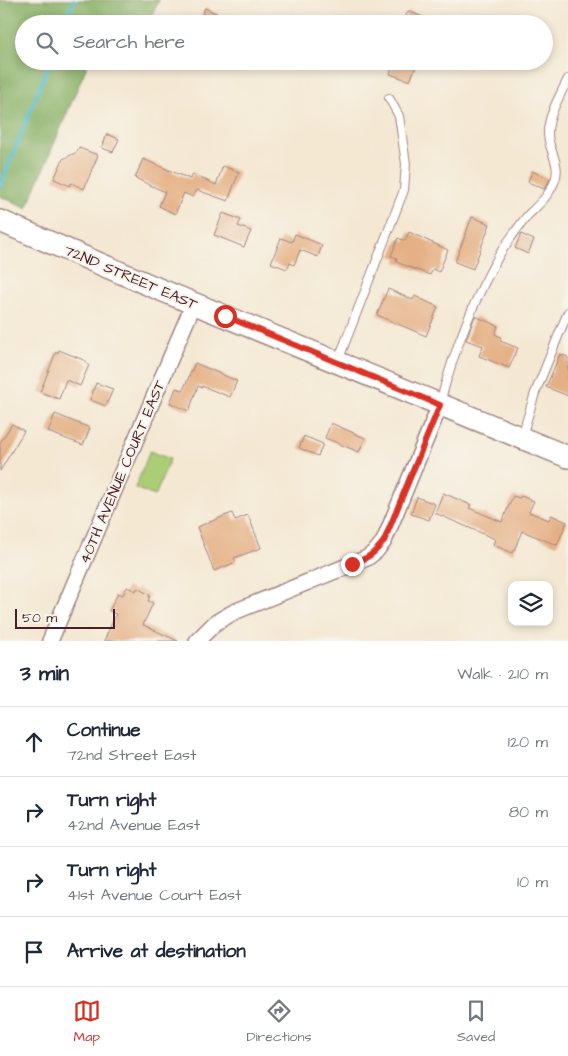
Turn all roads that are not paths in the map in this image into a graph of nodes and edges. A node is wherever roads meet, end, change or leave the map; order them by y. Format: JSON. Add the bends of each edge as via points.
{"nodes":[{"id":1,"x":568,"y":79,"type":"edge"},
{"id":2,"x":388,"y":98,"type":"dead end"},
{"id":3,"x":10,"y":225,"type":"edge"},
{"id":4,"x":194,"y":303,"type":"junction"},
{"id":5,"x":568,"y":312,"type":"edge"},
{"id":6,"x":338,"y":362,"type":"junction"},
{"id":7,"x":440,"y":405,"type":"junction"},
{"id":8,"x":521,"y":438,"type":"junction"},
{"id":9,"x":568,"y":457,"type":"edge"},
{"id":10,"x":50,"y":641,"type":"edge"},
{"id":11,"x":197,"y":641,"type":"edge"}],
"edges":[{"from":1,"to":7,"type":"lane","via":[[548,132],[556,164],[555,182],[502,251],[477,298],[447,376]]},
{"from":2,"to":6,"type":"lane","via":[[400,116],[406,164],[404,190]]},
{"from":3,"to":4,"type":"main road","name":"72ND STREET EAST"},
{"from":4,"to":6,"type":"main road","name":"72ND STREET EAST"},
{"from":4,"to":10,"type":"street","name":"40TH AVENUE COURT EAST"},
{"from":5,"to":8,"type":"lane","via":[[535,392]]},
{"from":6,"to":7,"type":"main road","name":"72ND STREET EAST"},
{"from":7,"to":8,"type":"main road","name":"72ND STREET EAST"},
{"from":7,"to":11,"type":"street","via":[[384,541],[376,551],[367,558],[234,612],[215,623]]},
{"from":8,"to":9,"type":"main road","name":"72ND STREET EAST"}]}
